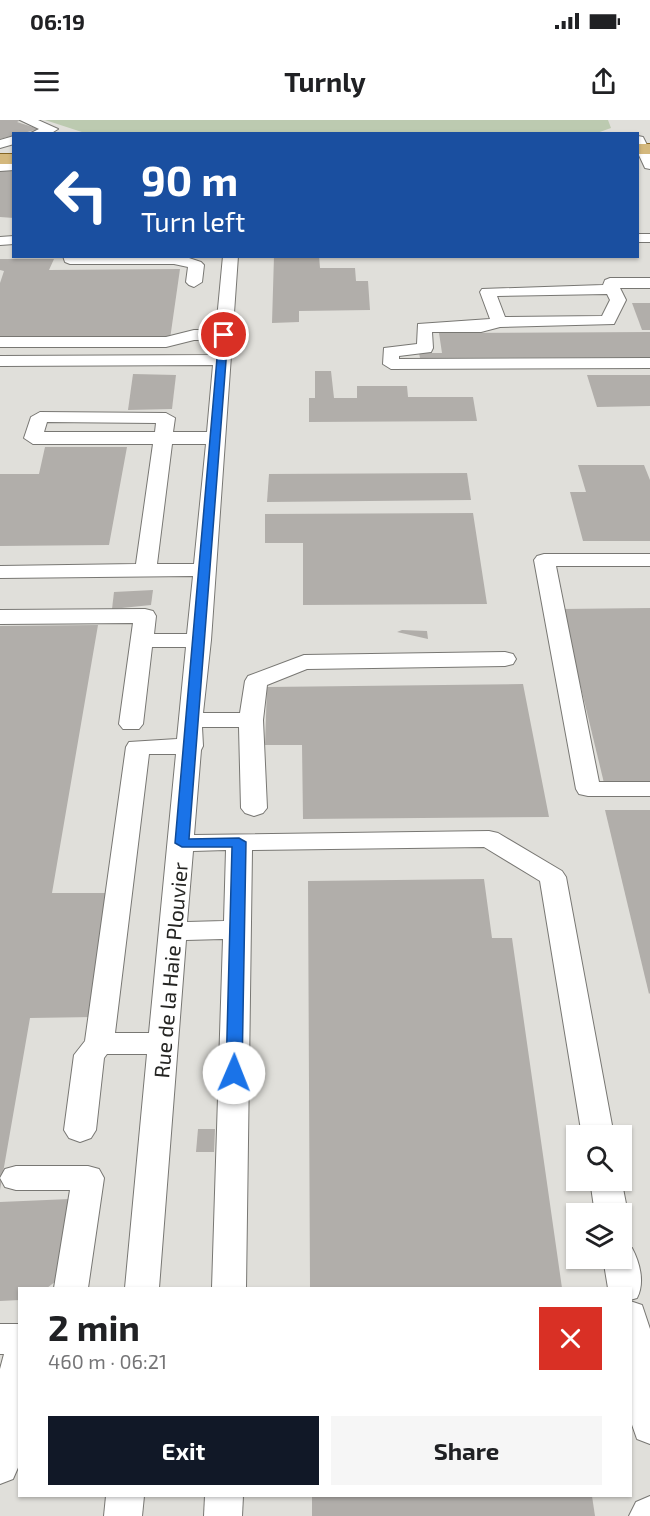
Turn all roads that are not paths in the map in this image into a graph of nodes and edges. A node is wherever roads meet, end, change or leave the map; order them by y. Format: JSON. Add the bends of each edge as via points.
{"nodes":[{"id":1,"x":26,"y":120,"type":"edge"},
{"id":2,"x":650,"y":128,"type":"edge"},
{"id":3,"x":632,"y":130,"type":"edge"},
{"id":4,"x":42,"y":132,"type":"edge"},
{"id":5,"x":70,"y":258,"type":"edge"},
{"id":6,"x":231,"y":258,"type":"edge"},
{"id":7,"x":194,"y":282,"type":"dead end"},
{"id":8,"x":650,"y":283,"type":"edge"},
{"id":9,"x":616,"y":295,"type":"junction"},
{"id":10,"x":639,"y":300,"type":"dead end"},
{"id":11,"x":499,"y":322,"type":"junction"},
{"id":12,"x":224,"y":335,"type":"junction"},
{"id":13,"x":0,"y":342,"type":"edge"},
{"id":14,"x":222,"y":360,"type":"junction"},
{"id":15,"x":0,"y":361,"type":"edge"},
{"id":16,"x":650,"y":363,"type":"edge"},
{"id":17,"x":163,"y":438,"type":"junction"},
{"id":18,"x":216,"y":438,"type":"junction"},
{"id":19,"x":650,"y":560,"type":"edge"},
{"id":20,"x":206,"y":570,"type":"junction"},
{"id":21,"x":146,"y":571,"type":"junction"},
{"id":22,"x":0,"y":572,"type":"edge"},
{"id":23,"x":0,"y":617,"type":"edge"},
{"id":24,"x":200,"y":640,"type":"junction"},
{"id":25,"x":142,"y":641,"type":"junction"},
{"id":26,"x":505,"y":659,"type":"dead end"},
{"id":27,"x":251,"y":720,"type":"junction"},
{"id":28,"x":131,"y":724,"type":"dead end"},
{"id":29,"x":192,"y":733,"type":"junction"},
{"id":30,"x":650,"y":789,"type":"edge"},
{"id":31,"x":254,"y":808,"type":"dead end"},
{"id":32,"x":239,"y":842,"type":"junction"},
{"id":33,"x":182,"y":843,"type":"junction"},
{"id":34,"x":237,"y":930,"type":"junction"},
{"id":35,"x":174,"y":931,"type":"junction"},
{"id":36,"x":164,"y":1043,"type":"junction"},
{"id":37,"x":99,"y":1044,"type":"junction"},
{"id":38,"x":596,"y":1125,"type":"edge"},
{"id":39,"x":80,"y":1130,"type":"dead end"},
{"id":40,"x":16,"y":1178,"type":"dead end"},
{"id":41,"x":622,"y":1269,"type":"edge"},
{"id":42,"x":71,"y":1287,"type":"edge"},
{"id":43,"x":142,"y":1287,"type":"edge"},
{"id":44,"x":229,"y":1287,"type":"edge"},
{"id":45,"x":625,"y":1287,"type":"edge"},
{"id":46,"x":632,"y":1326,"type":"edge"},
{"id":47,"x":0,"y":1339,"type":"edge"},
{"id":48,"x":18,"y":1339,"type":"edge"},
{"id":49,"x":18,"y":1369,"type":"edge"},
{"id":50,"x":650,"y":1428,"type":"edge"},
{"id":51,"x":0,"y":1467,"type":"edge"},
{"id":52,"x":124,"y":1497,"type":"edge"},
{"id":53,"x":224,"y":1497,"type":"edge"},
{"id":54,"x":123,"y":1516,"type":"edge"},
{"id":55,"x":223,"y":1516,"type":"edge"}],
"edges":[{"from":1,"to":4,"type":"street","via":[[52,129]]},
{"from":2,"to":3,"type":"street"},
{"from":5,"to":7,"type":"street","via":[[175,259],[196,265]]},
{"from":6,"to":12,"type":"street","name":"Rue de la Haie Plouvier"},
{"from":8,"to":9,"type":"street","via":[[610,283]]},
{"from":9,"to":10,"type":"street"},
{"from":9,"to":11,"type":"street","via":[[608,321]]},
{"from":9,"to":11,"type":"street","via":[[488,292]]},
{"from":11,"to":16,"type":"street","via":[[481,327],[424,327],[425,348],[390,352],[391,364]]},
{"from":12,"to":13,"type":"street","via":[[166,342]]},
{"from":12,"to":14,"type":"street","name":"Rue de la Haie Plouvier"},
{"from":14,"to":15,"type":"street"},
{"from":14,"to":18,"type":"street","name":"Rue de la Haie Plouvier"},
{"from":17,"to":17,"type":"street","via":[[166,418],[86,417],[40,417],[33,438]]},
{"from":17,"to":18,"type":"street"},
{"from":17,"to":21,"type":"street"},
{"from":18,"to":20,"type":"street","name":"Rue de la Haie Plouvier"},
{"from":19,"to":30,"type":"street","via":[[544,560],[588,789]]},
{"from":20,"to":21,"type":"street"},
{"from":20,"to":24,"type":"street","name":"Rue de la Haie Plouvier"},
{"from":21,"to":22,"type":"street"},
{"from":23,"to":25,"type":"street","via":[[145,616]]},
{"from":24,"to":25,"type":"street"},
{"from":24,"to":29,"type":"street","name":"Rue de la Haie Plouvier"},
{"from":25,"to":28,"type":"street"},
{"from":26,"to":27,"type":"street","via":[[304,662],[256,681]]},
{"from":27,"to":29,"type":"street"},
{"from":27,"to":31,"type":"street"},
{"from":29,"to":33,"type":"street","name":"Rue de la Haie Plouvier"},
{"from":29,"to":37,"type":"street","via":[[138,747]]},
{"from":32,"to":33,"type":"street"},
{"from":32,"to":34,"type":"street"},
{"from":32,"to":38,"type":"street","via":[[489,839],[553,877]]},
{"from":33,"to":35,"type":"street","name":"Rue de la Haie Plouvier"},
{"from":34,"to":35,"type":"street"},
{"from":34,"to":44,"type":"street"},
{"from":35,"to":36,"type":"street","name":"Rue de la Haie Plouvier"},
{"from":36,"to":37,"type":"street"},
{"from":36,"to":43,"type":"street","name":"Rue de la Haie Plouvier"},
{"from":37,"to":39,"type":"street","via":[[89,1055]]},
{"from":40,"to":42,"type":"street","via":[[88,1178]]},
{"from":41,"to":45,"type":"street"},
{"from":46,"to":50,"type":"street"},
{"from":47,"to":48,"type":"street"},
{"from":49,"to":51,"type":"street"},
{"from":52,"to":54,"type":"street"},
{"from":53,"to":55,"type":"street"}]}
